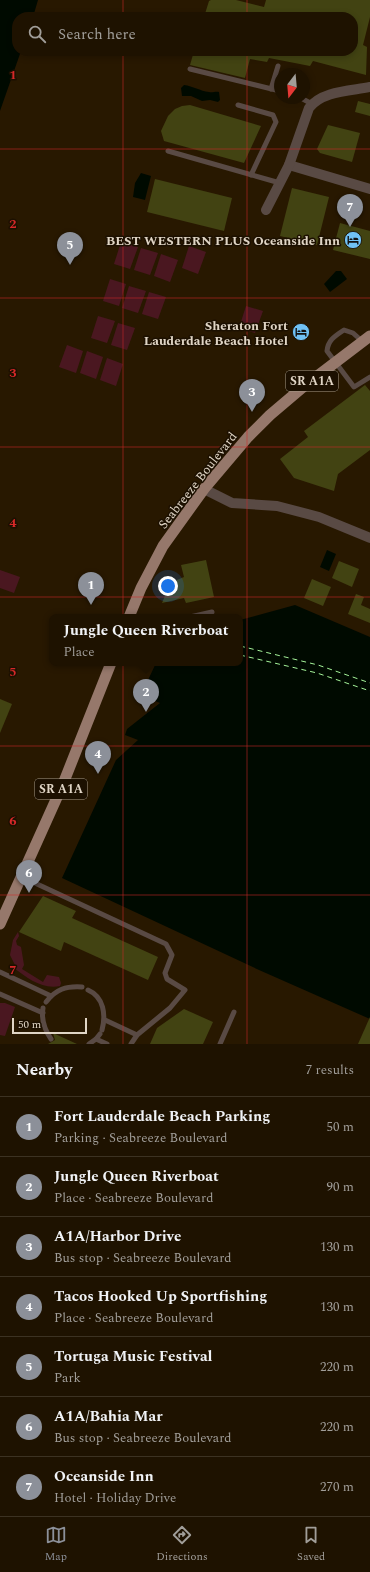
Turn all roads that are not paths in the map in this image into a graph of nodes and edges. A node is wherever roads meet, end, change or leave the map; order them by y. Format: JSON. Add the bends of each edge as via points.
{"nodes":[{"id":1,"x":278,"y":66,"type":"dead end"},
{"id":2,"x":190,"y":69,"type":"dead end"},
{"id":3,"x":370,"y":88,"type":"edge"},
{"id":4,"x":271,"y":89,"type":"junction"},
{"id":5,"x":274,"y":90,"type":"edge"},
{"id":6,"x":312,"y":104,"type":"joint"},
{"id":7,"x":238,"y":105,"type":"dead end"},
{"id":8,"x":168,"y":151,"type":"dead end"},
{"id":9,"x":289,"y":165,"type":"junction"},
{"id":10,"x":251,"y":174,"type":"junction"},
{"id":11,"x":280,"y":183,"type":"junction"},
{"id":12,"x":370,"y":188,"type":"edge"},
{"id":13,"x":266,"y":210,"type":"dead end"},
{"id":14,"x":366,"y":339,"type":"edge"},
{"id":15,"x":336,"y":362,"type":"junction"},
{"id":16,"x":370,"y":377,"type":"edge"},
{"id":17,"x":204,"y":489,"type":"junction"},
{"id":18,"x":370,"y":538,"type":"edge"},
{"id":19,"x":212,"y":612,"type":"dead end"},
{"id":20,"x":130,"y":614,"type":"edge"},
{"id":21,"x":203,"y":614,"type":"edge"},
{"id":22,"x":110,"y":666,"type":"edge"},
{"id":23,"x":22,"y":877,"type":"junction"},
{"id":24,"x":0,"y":924,"type":"edge"},
{"id":25,"x":0,"y":972,"type":"edge"},
{"id":26,"x":82,"y":988,"type":"dead end"},
{"id":27,"x":88,"y":990,"type":"dead end"},
{"id":28,"x":0,"y":994,"type":"edge"},
{"id":29,"x":51,"y":996,"type":"junction"},
{"id":30,"x":46,"y":1002,"type":"dead end"},
{"id":31,"x":234,"y":1012,"type":"dead end"},
{"id":32,"x":105,"y":1020,"type":"junction"},
{"id":33,"x":137,"y":1035,"type":"junction"},
{"id":34,"x":51,"y":1038,"type":"dead end"},
{"id":35,"x":96,"y":1039,"type":"junction"},
{"id":36,"x":89,"y":1044,"type":"edge"},
{"id":37,"x":107,"y":1044,"type":"edge"},
{"id":38,"x":131,"y":1044,"type":"edge"},
{"id":39,"x":220,"y":1044,"type":"edge"}],
"edges":[{"from":1,"to":4,"type":"lane"},
{"from":2,"to":4,"type":"lane"},
{"from":3,"to":6,"type":"street","via":[[330,95]]},
{"from":4,"to":5,"type":"lane"},
{"from":6,"to":9,"type":"street"},
{"from":7,"to":10,"type":"lane","via":[[273,115],[276,122]]},
{"from":8,"to":10,"type":"lane"},
{"from":9,"to":11,"type":"street"},
{"from":9,"to":12,"type":"street"},
{"from":10,"to":11,"type":"lane"},
{"from":11,"to":13,"type":"street"},
{"from":14,"to":15,"type":"main road","name":"Seabreeze Boulevard","number":"SR A1A"},
{"from":14,"to":15,"type":"lane","via":[[344,330],[332,338],[327,351]]},
{"from":15,"to":16,"type":"lane","via":[[355,389]]},
{"from":15,"to":17,"type":"main road","name":"Seabreeze Boulevard","number":"SR A1A","via":[[270,415]]},
{"from":17,"to":18,"type":"street","via":[[232,503],[277,506],[319,517]]},
{"from":17,"to":20,"type":"main road","name":"Seabreeze Boulevard","number":"SR A1A","via":[[163,546]]},
{"from":19,"to":21,"type":"lane"},
{"from":22,"to":23,"type":"main road","number":"SR A1A"},
{"from":23,"to":24,"type":"main road","number":"SR A1A"},
{"from":23,"to":33,"type":"lane","via":[[166,944],[172,955],[165,973],[167,979],[185,990],[170,1008]]},
{"from":25,"to":29,"type":"lane"},
{"from":26,"to":29,"type":"lane","via":[[70,986],[60,989]]},
{"from":27,"to":32,"type":"lane","via":[[99,999],[104,1009]]},
{"from":28,"to":34,"type":"lane","via":[[43,1011],[43,1023]]},
{"from":29,"to":30,"type":"lane"},
{"from":31,"to":39,"type":"lane"},
{"from":32,"to":33,"type":"lane"},
{"from":32,"to":35,"type":"lane"},
{"from":33,"to":38,"type":"lane"},
{"from":35,"to":36,"type":"lane"},
{"from":35,"to":37,"type":"lane"}]}
